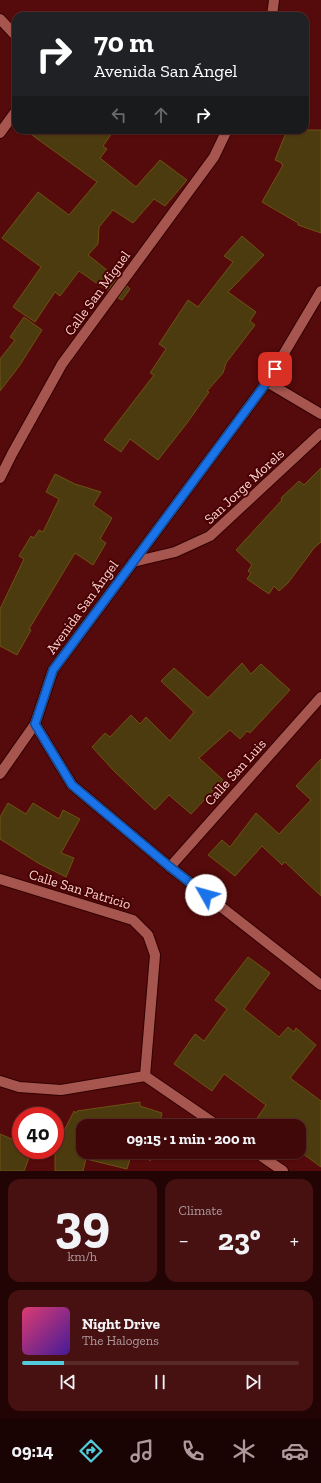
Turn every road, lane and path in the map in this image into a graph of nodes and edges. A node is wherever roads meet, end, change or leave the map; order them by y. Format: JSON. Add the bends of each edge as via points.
{"nodes":[{"id":1,"x":274,"y":0,"type":"edge"},
{"id":2,"x":272,"y":12,"type":"edge"},
{"id":3,"x":0,"y":19,"type":"edge"},
{"id":4,"x":12,"y":32,"type":"edge"},
{"id":5,"x":12,"y":116,"type":"edge"},
{"id":6,"x":0,"y":133,"type":"edge"},
{"id":7,"x":225,"y":134,"type":"edge"},
{"id":8,"x":321,"y":291,"type":"edge"},
{"id":9,"x":267,"y":382,"type":"junction"},
{"id":10,"x":321,"y":414,"type":"edge"},
{"id":11,"x":321,"y":433,"type":"edge"},
{"id":12,"x":0,"y":478,"type":"edge"},
{"id":13,"x":133,"y":562,"type":"junction"},
{"id":14,"x":321,"y":697,"type":"edge"},
{"id":15,"x":35,"y":724,"type":"junction"},
{"id":16,"x":0,"y":774,"type":"edge"},
{"id":17,"x":170,"y":867,"type":"junction"},
{"id":18,"x":0,"y":879,"type":"edge"},
{"id":19,"x":319,"y":980,"type":"edge"},
{"id":20,"x":145,"y":1076,"type":"junction"},
{"id":21,"x":0,"y":1081,"type":"edge"},
{"id":22,"x":208,"y":1119,"type":"edge"},
{"id":23,"x":265,"y":1159,"type":"edge"},
{"id":24,"x":283,"y":1171,"type":"edge"}],
"edges":[{"from":1,"to":2,"type":"street"},
{"from":3,"to":4,"type":"street"},
{"from":5,"to":6,"type":"street"},
{"from":7,"to":12,"type":"street","name":"Calle San Miguel","via":[[214,157],[62,364]]},
{"from":8,"to":9,"type":"street","name":"Avenida San Ángel"},
{"from":9,"to":10,"type":"street"},
{"from":9,"to":13,"type":"street","name":"Avenida San Ángel"},
{"from":11,"to":13,"type":"street","name":"San Jorge Morels","via":[[210,536],[175,552]]},
{"from":13,"to":15,"type":"street","name":"Avenida San Ángel","via":[[53,670]]},
{"from":14,"to":17,"type":"street","name":"Calle San Luis"},
{"from":15,"to":16,"type":"street","name":"Avenida San Ángel"},
{"from":15,"to":17,"type":"street","via":[[72,785]]},
{"from":17,"to":19,"type":"street"},
{"from":18,"to":20,"type":"street","name":"Calle San Patricio","via":[[133,920],[148,935],[155,955]]},
{"from":20,"to":21,"type":"street","via":[[61,1090],[19,1087]]},
{"from":20,"to":22,"type":"street"},
{"from":23,"to":24,"type":"street"}]}
